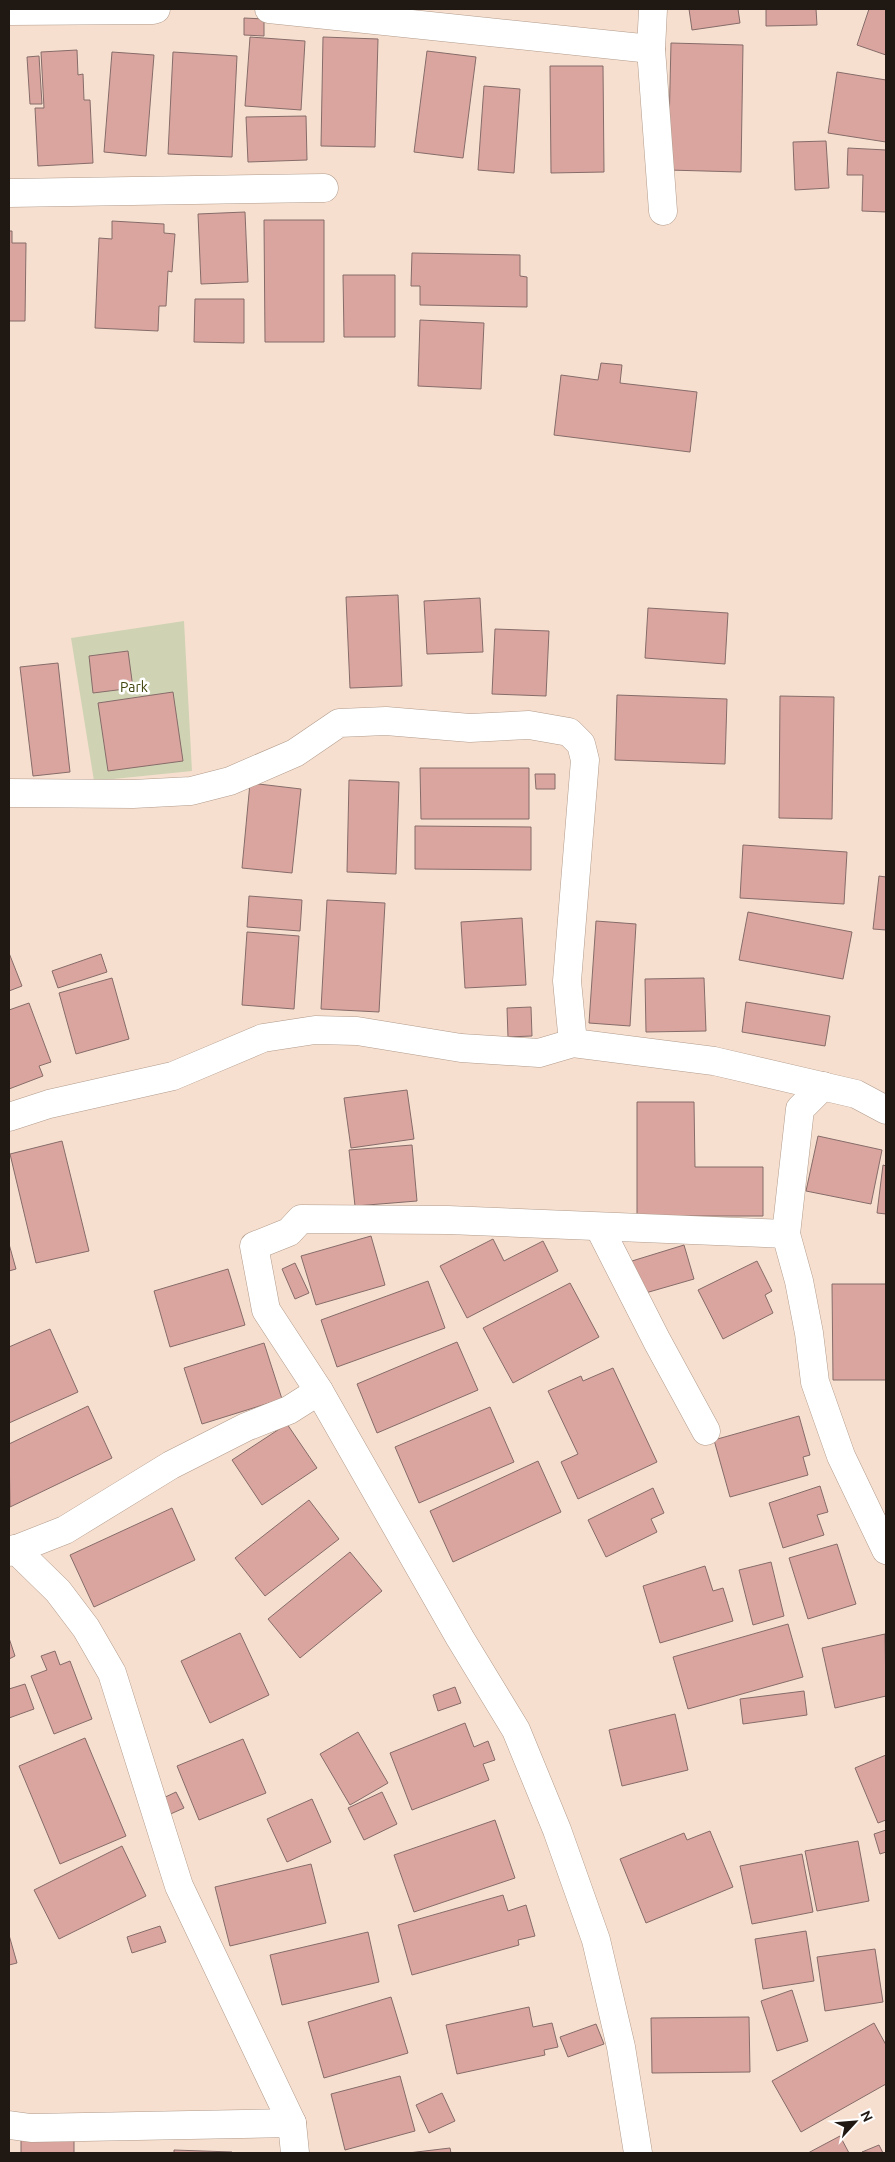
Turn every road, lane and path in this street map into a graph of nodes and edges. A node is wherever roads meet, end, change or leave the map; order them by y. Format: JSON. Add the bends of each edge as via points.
{"nodes":[{"id":1,"x":156,"y":9,"type":"edge"},
{"id":2,"x":269,"y":9,"type":"edge"},
{"id":3,"x":653,"y":9,"type":"edge"},
{"id":4,"x":10,"y":11,"type":"edge"},
{"id":5,"x":651,"y":48,"type":"junction"},
{"id":6,"x":324,"y":188,"type":"dead end"},
{"id":7,"x":9,"y":193,"type":"edge"},
{"id":8,"x":663,"y":211,"type":"dead end"},
{"id":9,"x":9,"y":793,"type":"edge"},
{"id":10,"x":573,"y":1043,"type":"junction"},
{"id":11,"x":823,"y":1086,"type":"junction"},
{"id":12,"x":856,"y":1094,"type":"junction"},
{"id":13,"x":800,"y":1109,"type":"junction"},
{"id":14,"x":886,"y":1110,"type":"edge"},
{"id":15,"x":9,"y":1117,"type":"edge"},
{"id":16,"x":598,"y":1227,"type":"junction"},
{"id":17,"x":786,"y":1234,"type":"junction"},
{"id":18,"x":319,"y":1391,"type":"junction"},
{"id":19,"x":706,"y":1431,"type":"dead end"},
{"id":20,"x":886,"y":1550,"type":"edge"},
{"id":21,"x":12,"y":1551,"type":"edge"},
{"id":22,"x":292,"y":2122,"type":"junction"},
{"id":23,"x":9,"y":2125,"type":"edge"},
{"id":24,"x":295,"y":2153,"type":"edge"},
{"id":25,"x":638,"y":2153,"type":"edge"}],
"edges":[{"from":1,"to":4,"type":"street"},
{"from":2,"to":5,"type":"street"},
{"from":3,"to":5,"type":"street"},
{"from":5,"to":8,"type":"street"},
{"from":6,"to":7,"type":"street"},
{"from":9,"to":10,"type":"street","via":[[191,791],[230,781],[295,753],[339,723],[386,721],[470,728],[530,725],[568,732],[581,744],[586,760],[566,981]]},
{"from":10,"to":11,"type":"street","via":[[714,1061]]},
{"from":10,"to":15,"type":"street","via":[[539,1054],[461,1048],[357,1031],[315,1030],[263,1038],[173,1076],[49,1104]]},
{"from":11,"to":12,"type":"street"},
{"from":11,"to":13,"type":"street"},
{"from":12,"to":13,"type":"street"},
{"from":12,"to":14,"type":"street"},
{"from":13,"to":17,"type":"street"},
{"from":16,"to":17,"type":"street"},
{"from":16,"to":18,"type":"street","via":[[448,1220],[301,1219],[289,1232],[254,1246],[266,1310]]},
{"from":16,"to":19,"type":"street"},
{"from":17,"to":20,"type":"street","via":[[806,1316],[815,1382],[841,1456]]},
{"from":18,"to":21,"type":"street","via":[[289,1410],[246,1427],[171,1465],[65,1530]]},
{"from":18,"to":25,"type":"street","via":[[516,1730],[557,1830],[596,1940],[622,2047]]},
{"from":21,"to":22,"type":"street","via":[[58,1591],[86,1628],[112,1673],[179,1886]]},
{"from":22,"to":23,"type":"street","via":[[31,2128]]},
{"from":22,"to":24,"type":"street"}]}
